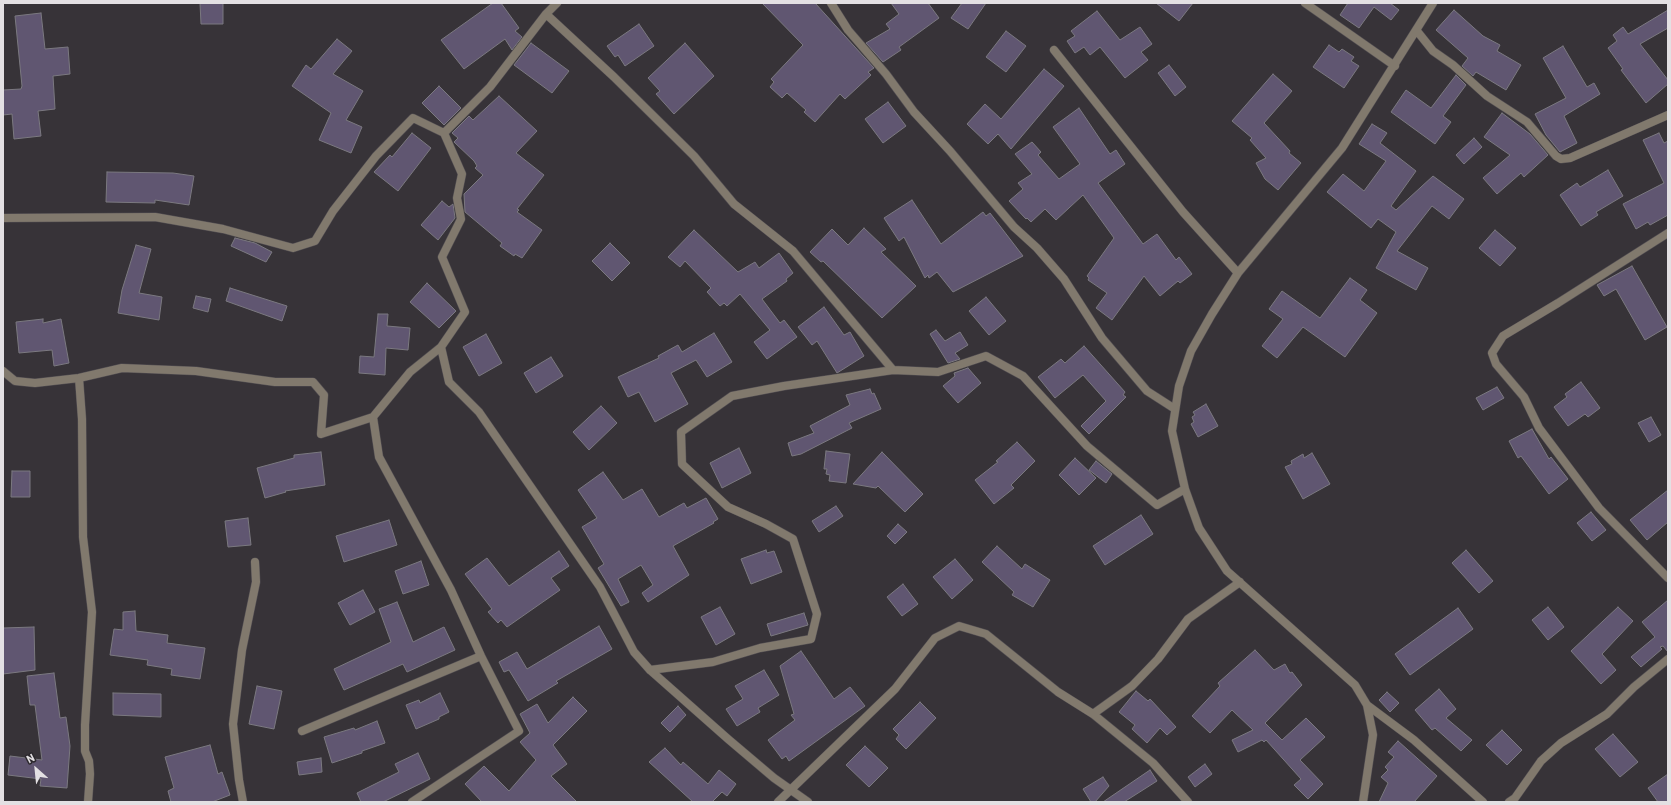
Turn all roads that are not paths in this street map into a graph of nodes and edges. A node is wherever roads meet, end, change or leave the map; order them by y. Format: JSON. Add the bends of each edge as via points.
{"nodes":[{"id":1,"x":557,"y":3,"type":"edge"},
{"id":2,"x":831,"y":3,"type":"edge"},
{"id":3,"x":1305,"y":3,"type":"edge"},
{"id":4,"x":1432,"y":3,"type":"edge"},
{"id":5,"x":546,"y":14,"type":"junction"},
{"id":6,"x":1417,"y":31,"type":"junction"},
{"id":7,"x":1054,"y":50,"type":"dead end"},
{"id":8,"x":1395,"y":66,"type":"junction"},
{"id":9,"x":1668,"y":115,"type":"edge"},
{"id":10,"x":444,"y":133,"type":"junction"},
{"id":11,"x":3,"y":218,"type":"edge"},
{"id":12,"x":1668,"y":233,"type":"edge"},
{"id":13,"x":1238,"y":273,"type":"junction"},
{"id":14,"x":441,"y":347,"type":"junction"},
{"id":15,"x":893,"y":370,"type":"junction"},
{"id":16,"x":3,"y":371,"type":"edge"},
{"id":17,"x":79,"y":378,"type":"junction"},
{"id":18,"x":1175,"y":409,"type":"junction"},
{"id":19,"x":374,"y":417,"type":"junction"},
{"id":20,"x":1185,"y":489,"type":"junction"},
{"id":21,"x":255,"y":562,"type":"dead end"},
{"id":22,"x":1668,"y":578,"type":"edge"},
{"id":23,"x":1240,"y":582,"type":"junction"},
{"id":24,"x":481,"y":656,"type":"junction"},
{"id":25,"x":1668,"y":659,"type":"edge"},
{"id":26,"x":650,"y":670,"type":"junction"},
{"id":27,"x":1367,"y":705,"type":"junction"},
{"id":28,"x":1092,"y":714,"type":"junction"},
{"id":29,"x":302,"y":731,"type":"dead end"},
{"id":30,"x":791,"y":790,"type":"junction"},
{"id":31,"x":88,"y":802,"type":"edge"},
{"id":32,"x":243,"y":802,"type":"edge"},
{"id":33,"x":412,"y":802,"type":"edge"},
{"id":34,"x":778,"y":802,"type":"edge"},
{"id":35,"x":808,"y":802,"type":"edge"},
{"id":36,"x":1188,"y":802,"type":"edge"},
{"id":37,"x":1363,"y":802,"type":"edge"},
{"id":38,"x":1483,"y":802,"type":"edge"},
{"id":39,"x":1509,"y":802,"type":"edge"}],
"edges":[{"from":1,"to":5,"type":"street"},
{"from":2,"to":18,"type":"street","via":[[848,30],[886,74],[914,112],[1014,227],[1037,248],[1064,279],[1112,350],[1147,391]]},
{"from":3,"to":8,"type":"street"},
{"from":4,"to":6,"type":"street"},
{"from":5,"to":10,"type":"street","via":[[490,87]]},
{"from":5,"to":15,"type":"street","via":[[694,156],[734,204],[793,251]]},
{"from":6,"to":8,"type":"street"},
{"from":6,"to":9,"type":"street","via":[[1433,51],[1487,96],[1527,122],[1561,159],[1570,158]]},
{"from":7,"to":13,"type":"street","via":[[1183,212]]},
{"from":8,"to":13,"type":"street","via":[[1342,148]]},
{"from":10,"to":11,"type":"street","via":[[413,118],[376,156],[333,211],[315,241],[293,248],[223,229],[155,217]]},
{"from":10,"to":14,"type":"street","via":[[462,174],[457,198],[461,219],[442,257],[465,312]]},
{"from":12,"to":22,"type":"street","via":[[1503,336],[1492,353],[1496,364],[1524,397],[1539,428],[1599,508]]},
{"from":13,"to":18,"type":"street","via":[[1191,351],[1179,386]]},
{"from":14,"to":19,"type":"street","via":[[410,372]]},
{"from":14,"to":26,"type":"street","via":[[449,382],[479,412],[600,586],[626,640]]},
{"from":15,"to":20,"type":"street","via":[[938,372],[986,356],[1023,376],[1087,446],[1157,505]]},
{"from":15,"to":26,"type":"street","via":[[732,396],[681,432],[682,464],[728,507],[793,539],[817,614],[811,639],[760,648],[713,662]]},
{"from":16,"to":17,"type":"street","via":[[15,381],[22,382]]},
{"from":17,"to":19,"type":"street","via":[[122,368],[196,370],[275,382],[313,382],[324,395],[322,434]]},
{"from":17,"to":31,"type":"street","via":[[83,537],[92,612],[85,725],[85,751],[90,774]]},
{"from":18,"to":20,"type":"street","via":[[1172,431]]},
{"from":19,"to":24,"type":"street","via":[[380,457],[451,590]]},
{"from":20,"to":23,"type":"street","via":[[1199,528],[1227,571]]},
{"from":21,"to":32,"type":"street","via":[[256,582],[242,650],[233,724]]},
{"from":23,"to":27,"type":"street","via":[[1355,685]]},
{"from":23,"to":28,"type":"street","via":[[1188,619],[1158,659],[1132,686]]},
{"from":24,"to":29,"type":"street"},
{"from":24,"to":33,"type":"street","via":[[519,731]]},
{"from":25,"to":39,"type":"street","via":[[1607,714],[1561,743],[1541,761],[1515,798]]},
{"from":26,"to":30,"type":"street"},
{"from":27,"to":37,"type":"street","via":[[1373,735]]},
{"from":27,"to":38,"type":"street","via":[[1414,740]]},
{"from":28,"to":30,"type":"street","via":[[1058,692],[986,634],[959,626],[935,638],[895,689]]},
{"from":28,"to":36,"type":"street","via":[[1153,764]]},
{"from":30,"to":34,"type":"street"},
{"from":30,"to":35,"type":"street"}]}
